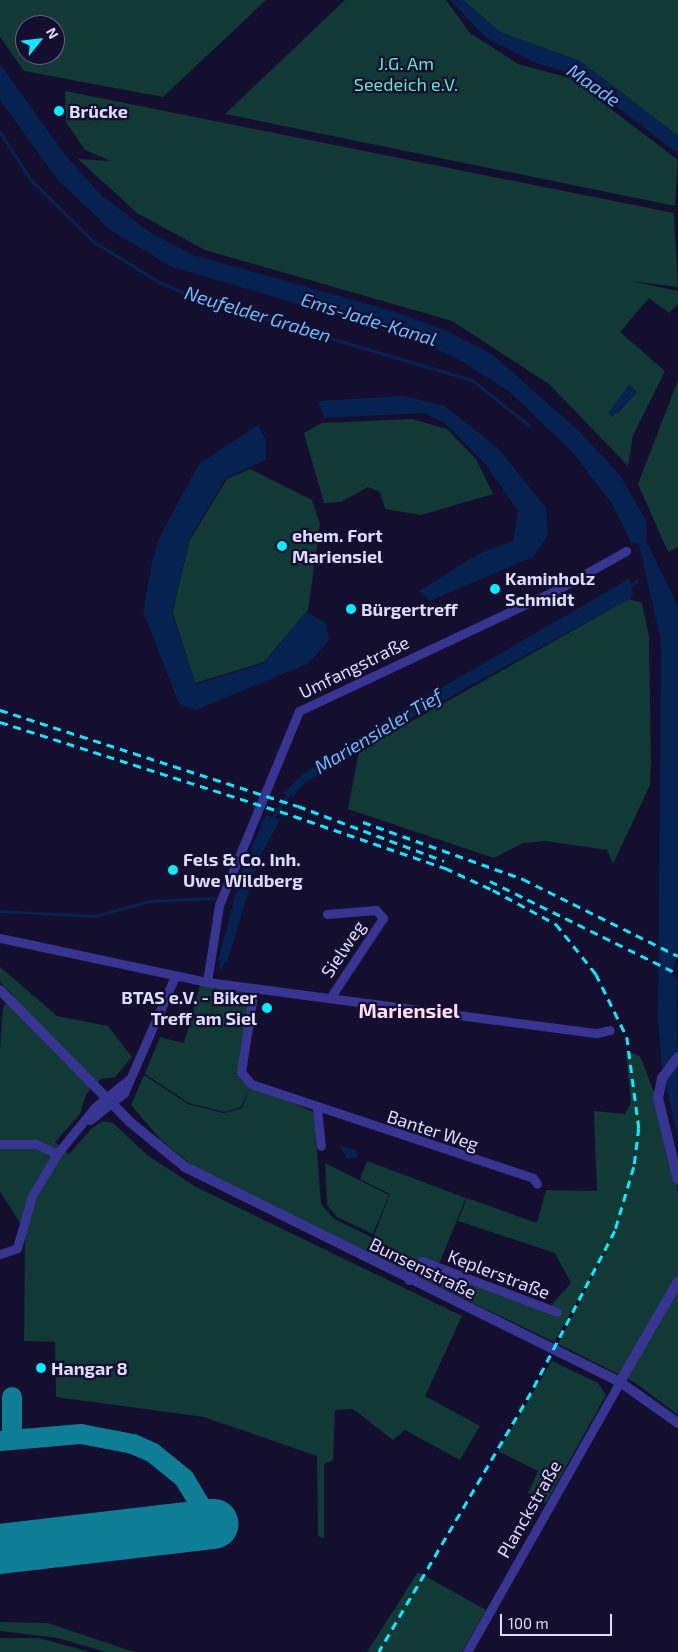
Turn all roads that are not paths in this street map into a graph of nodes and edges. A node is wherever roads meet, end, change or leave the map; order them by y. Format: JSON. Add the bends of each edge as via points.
{"nodes":[{"id":1,"x":626,"y":551,"type":"dead end"},
{"id":2,"x":327,"y":914,"type":"dead end"},
{"id":3,"x":0,"y":938,"type":"edge"},
{"id":4,"x":175,"y":976,"type":"junction"},
{"id":5,"x":207,"y":982,"type":"junction"},
{"id":6,"x":254,"y":989,"type":"junction"},
{"id":7,"x":0,"y":990,"type":"edge"},
{"id":8,"x":330,"y":998,"type":"junction"},
{"id":9,"x":610,"y":1030,"type":"dead end"},
{"id":10,"x":678,"y":1057,"type":"edge"},
{"id":11,"x":109,"y":1101,"type":"junction"},
{"id":12,"x":316,"y":1108,"type":"junction"},
{"id":13,"x":0,"y":1144,"type":"edge"},
{"id":14,"x":321,"y":1146,"type":"dead end"},
{"id":15,"x":57,"y":1154,"type":"junction"},
{"id":16,"x":678,"y":1180,"type":"edge"},
{"id":17,"x":537,"y":1184,"type":"dead end"},
{"id":18,"x":0,"y":1254,"type":"edge"},
{"id":19,"x":410,"y":1280,"type":"junction"},
{"id":20,"x":678,"y":1281,"type":"edge"},
{"id":21,"x":557,"y":1312,"type":"dead end"},
{"id":22,"x":620,"y":1382,"type":"junction"},
{"id":23,"x":678,"y":1423,"type":"edge"},
{"id":24,"x":467,"y":1652,"type":"edge"}],
"edges":[{"from":1,"to":5,"type":"street","name":"Umfangstraße","via":[[560,588],[299,711],[221,898]]},
{"from":2,"to":8,"type":"street","name":"Sielweg","via":[[376,910],[387,917]]},
{"from":3,"to":4,"type":"street"},
{"from":4,"to":5,"type":"street"},
{"from":4,"to":11,"type":"street","via":[[148,1046],[124,1093]]},
{"from":5,"to":6,"type":"street"},
{"from":6,"to":8,"type":"street"},
{"from":6,"to":12,"type":"street","name":"Banter Weg","via":[[241,1072],[251,1084]]},
{"from":7,"to":11,"type":"street","name":"Bunsenstraße"},
{"from":8,"to":9,"type":"street","via":[[598,1033]]},
{"from":10,"to":16,"type":"street","via":[[660,1084],[659,1105]]},
{"from":11,"to":15,"type":"street"},
{"from":11,"to":19,"type":"street","name":"Bunsenstraße","via":[[160,1149],[212,1184]]},
{"from":12,"to":14,"type":"street"},
{"from":12,"to":17,"type":"street","name":"Banter Weg","via":[[533,1178]]},
{"from":13,"to":15,"type":"street","via":[[36,1144]]},
{"from":15,"to":18,"type":"street","via":[[32,1196],[18,1248]]},
{"from":19,"to":21,"type":"street","name":"Keplerstraße","via":[[422,1262]]},
{"from":19,"to":22,"type":"street","name":"Bunsenstraße"},
{"from":20,"to":22,"type":"street"},
{"from":22,"to":23,"type":"street","name":"Bunsenstraße"},
{"from":22,"to":24,"type":"street","name":"Planckstraße"}]}
